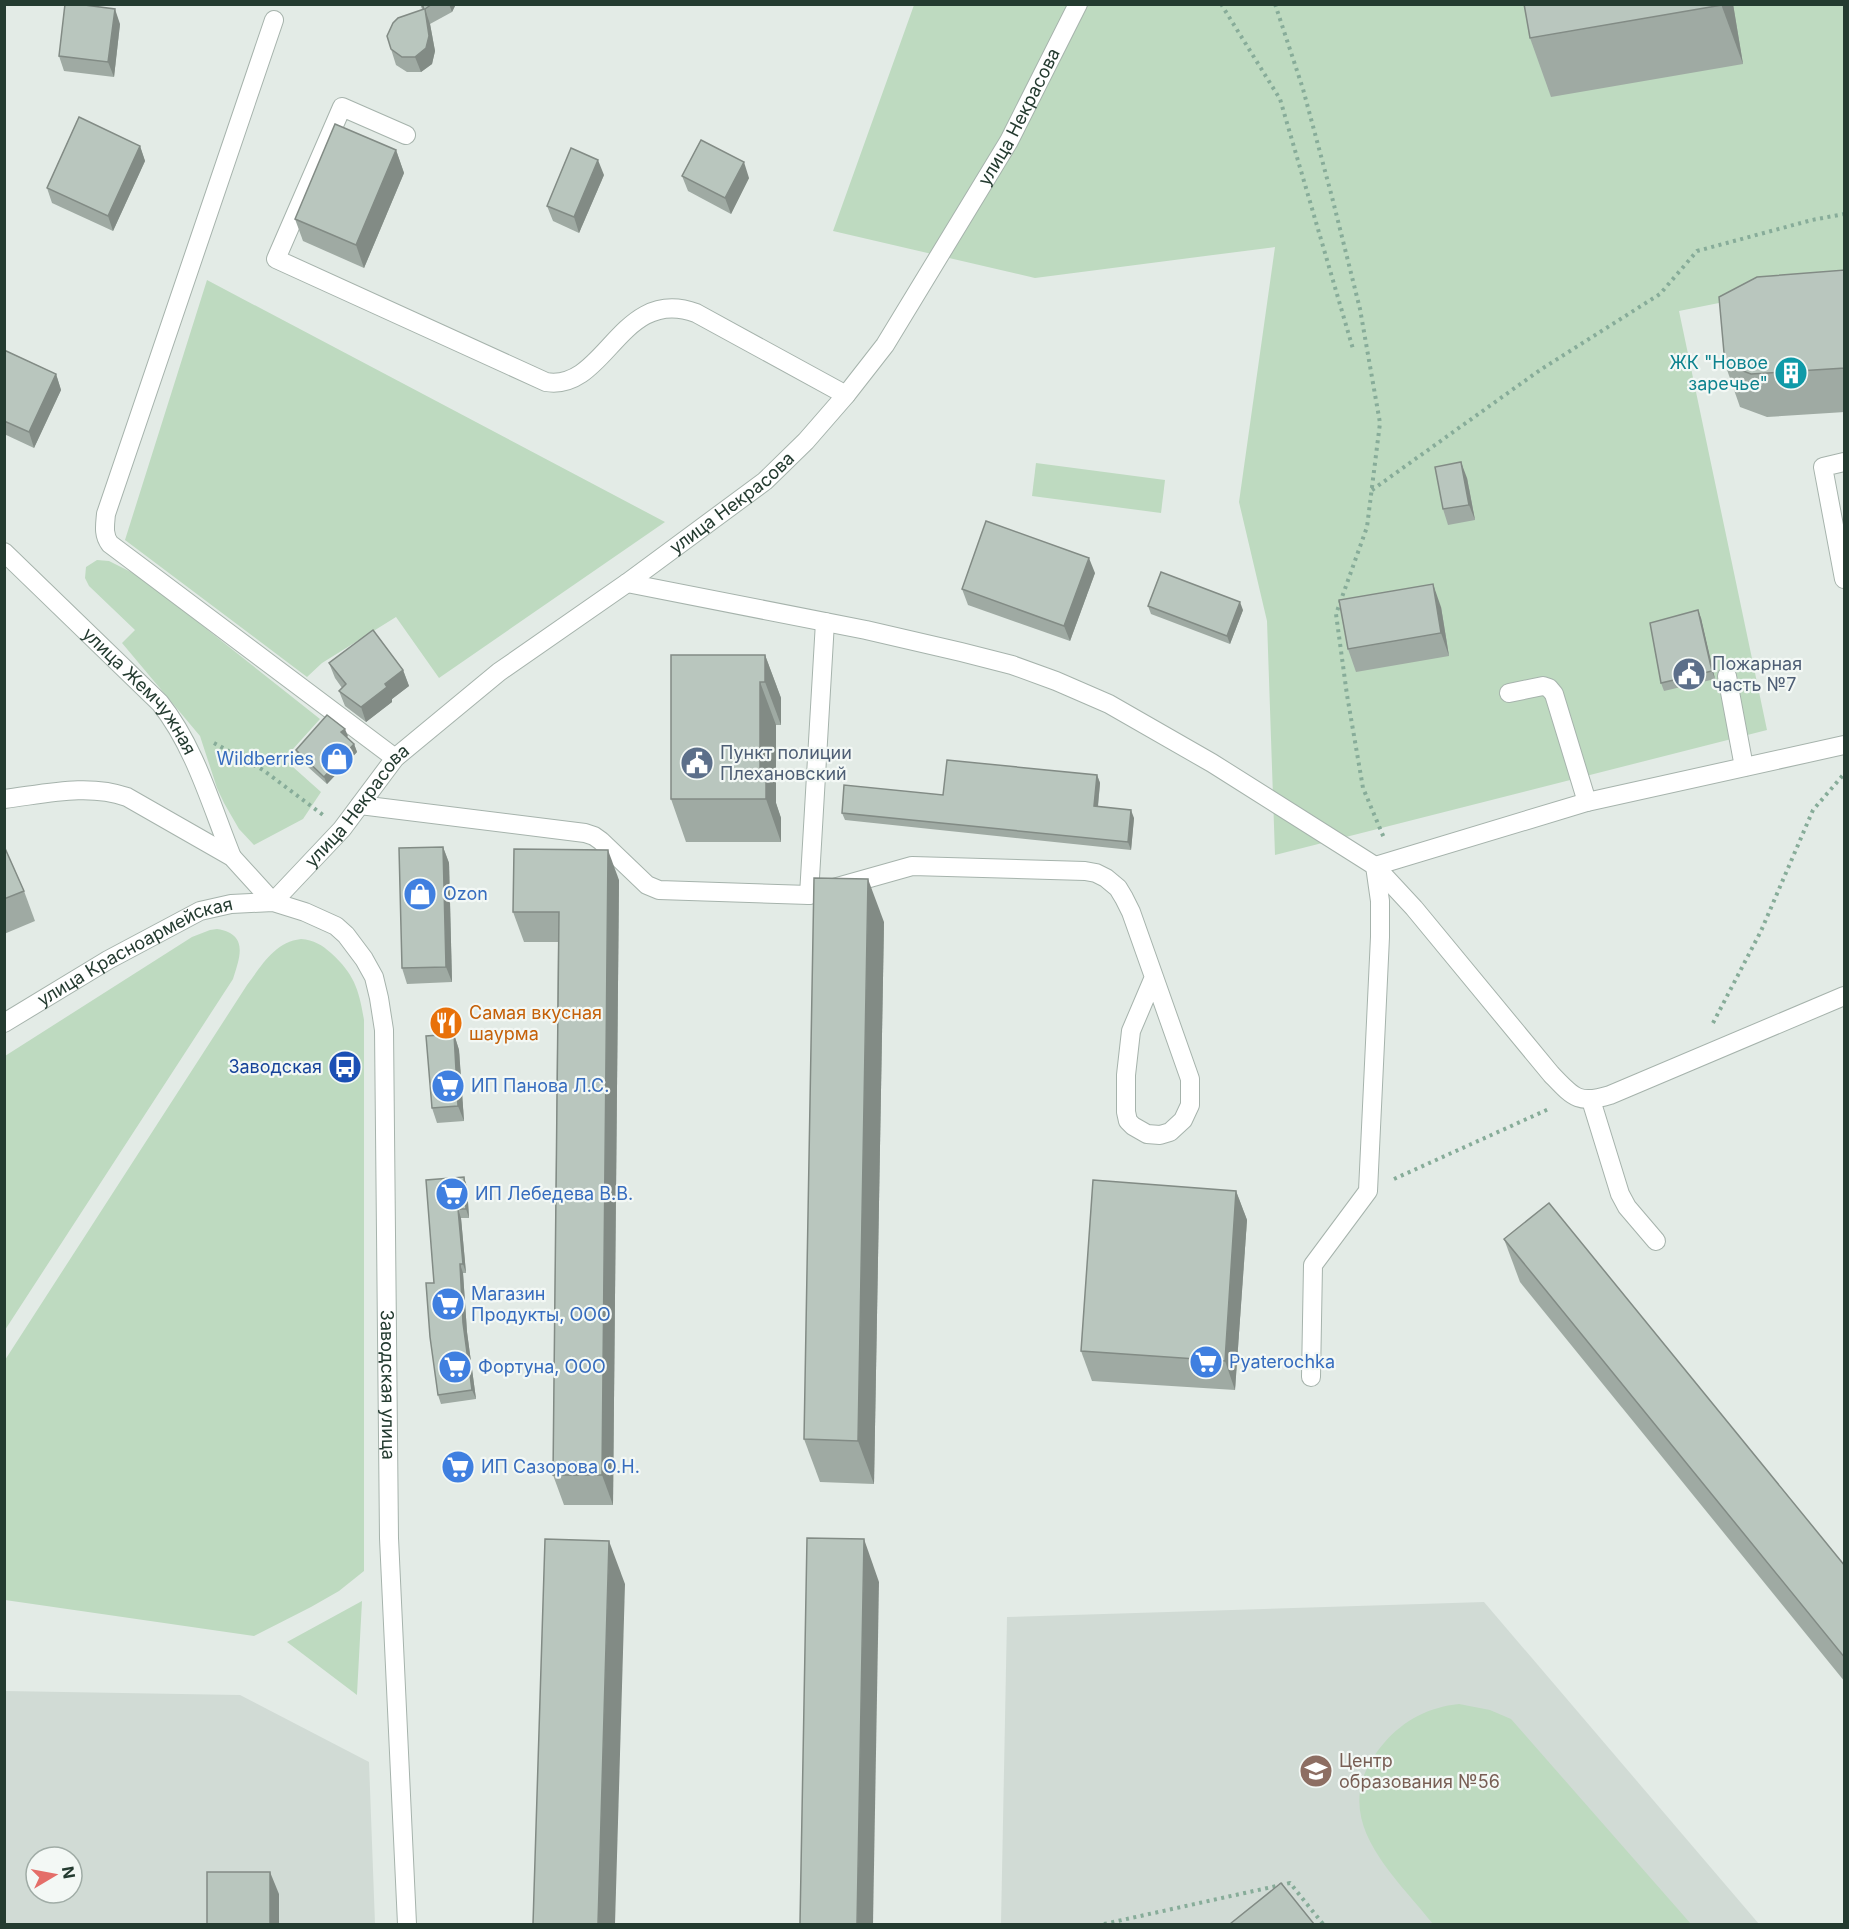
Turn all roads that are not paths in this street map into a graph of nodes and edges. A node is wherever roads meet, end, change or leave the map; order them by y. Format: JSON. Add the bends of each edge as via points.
{"nodes":[{"id":1,"x":1078,"y":4,"type":"edge"},
{"id":2,"x":274,"y":20,"type":"dead end"},
{"id":3,"x":406,"y":135,"type":"dead end"},
{"id":4,"x":846,"y":395,"type":"junction"},
{"id":5,"x":1845,"y":462,"type":"edge"},
{"id":6,"x":4,"y":552,"type":"edge"},
{"id":7,"x":1845,"y":579,"type":"edge"},
{"id":8,"x":627,"y":584,"type":"junction"},
{"id":9,"x":825,"y":622,"type":"junction"},
{"id":10,"x":1727,"y":676,"type":"dead end"},
{"id":11,"x":1509,"y":693,"type":"dead end"},
{"id":12,"x":1845,"y":745,"type":"edge"},
{"id":13,"x":395,"y":758,"type":"junction"},
{"id":14,"x":1744,"y":767,"type":"junction"},
{"id":15,"x":4,"y":799,"type":"edge"},
{"id":16,"x":1587,"y":802,"type":"junction"},
{"id":17,"x":360,"y":805,"type":"junction"},
{"id":18,"x":232,"y":858,"type":"junction"},
{"id":19,"x":1376,"y":866,"type":"junction"},
{"id":20,"x":809,"y":895,"type":"junction"},
{"id":21,"x":273,"y":902,"type":"junction"},
{"id":22,"x":1154,"y":976,"type":"junction"},
{"id":23,"x":1845,"y":996,"type":"edge"},
{"id":24,"x":4,"y":1023,"type":"edge"},
{"id":25,"x":1584,"y":1098,"type":"junction"},
{"id":26,"x":1656,"y":1241,"type":"dead end"},
{"id":27,"x":1311,"y":1377,"type":"dead end"},
{"id":28,"x":407,"y":1924,"type":"edge"}],
"edges":[{"from":1,"to":4,"type":"street","name":"улица Некрасова","via":[[1009,141],[885,345]]},
{"from":2,"to":13,"type":"street","via":[[106,514],[106,539]]},
{"from":3,"to":4,"type":"street","via":[[342,107],[276,259],[546,382],[563,382],[580,375],[640,318],[672,308],[696,313]]},
{"from":4,"to":8,"type":"street","name":"улица Некрасова","via":[[765,481]]},
{"from":5,"to":7,"type":"street","via":[[1823,466]]},
{"from":6,"to":18,"type":"street","name":"улица Жемчужная","via":[[173,720],[194,761]]},
{"from":8,"to":9,"type":"street"},
{"from":8,"to":13,"type":"street","name":"улица Некрасова","via":[[499,672]]},
{"from":9,"to":19,"type":"street","via":[[1012,665],[1109,704]]},
{"from":9,"to":20,"type":"street"},
{"from":10,"to":14,"type":"street"},
{"from":11,"to":16,"type":"street","via":[[1543,686],[1554,694]]},
{"from":12,"to":14,"type":"street"},
{"from":13,"to":17,"type":"street","name":"улица Некрасова"},
{"from":14,"to":16,"type":"street"},
{"from":15,"to":18,"type":"street","via":[[86,789],[113,792]]},
{"from":16,"to":19,"type":"street"},
{"from":17,"to":20,"type":"street","via":[[585,832],[601,841],[647,885],[659,890]]},
{"from":17,"to":21,"type":"street","name":"улица Некрасова"},
{"from":18,"to":21,"type":"street"},
{"from":19,"to":25,"type":"street","via":[[1563,1087]]},
{"from":19,"to":27,"type":"street","via":[[1380,937],[1368,1191],[1313,1265]]},
{"from":20,"to":22,"type":"street","via":[[912,866],[1096,873],[1113,883],[1124,898]]},
{"from":21,"to":24,"type":"street","name":"улица Красноармейская","via":[[231,904],[200,911],[108,960]]},
{"from":21,"to":28,"type":"street","name":"Заводская улица","via":[[305,912],[346,934],[374,977],[382,1014],[389,1538]]},
{"from":22,"to":22,"type":"street","via":[[1191,1091],[1183,1120],[1160,1135],[1147,1134],[1133,1126],[1126,1112],[1131,1031]]},
{"from":23,"to":25,"type":"street","via":[[1610,1095]]},
{"from":25,"to":26,"type":"street","via":[[1620,1194]]}]}
